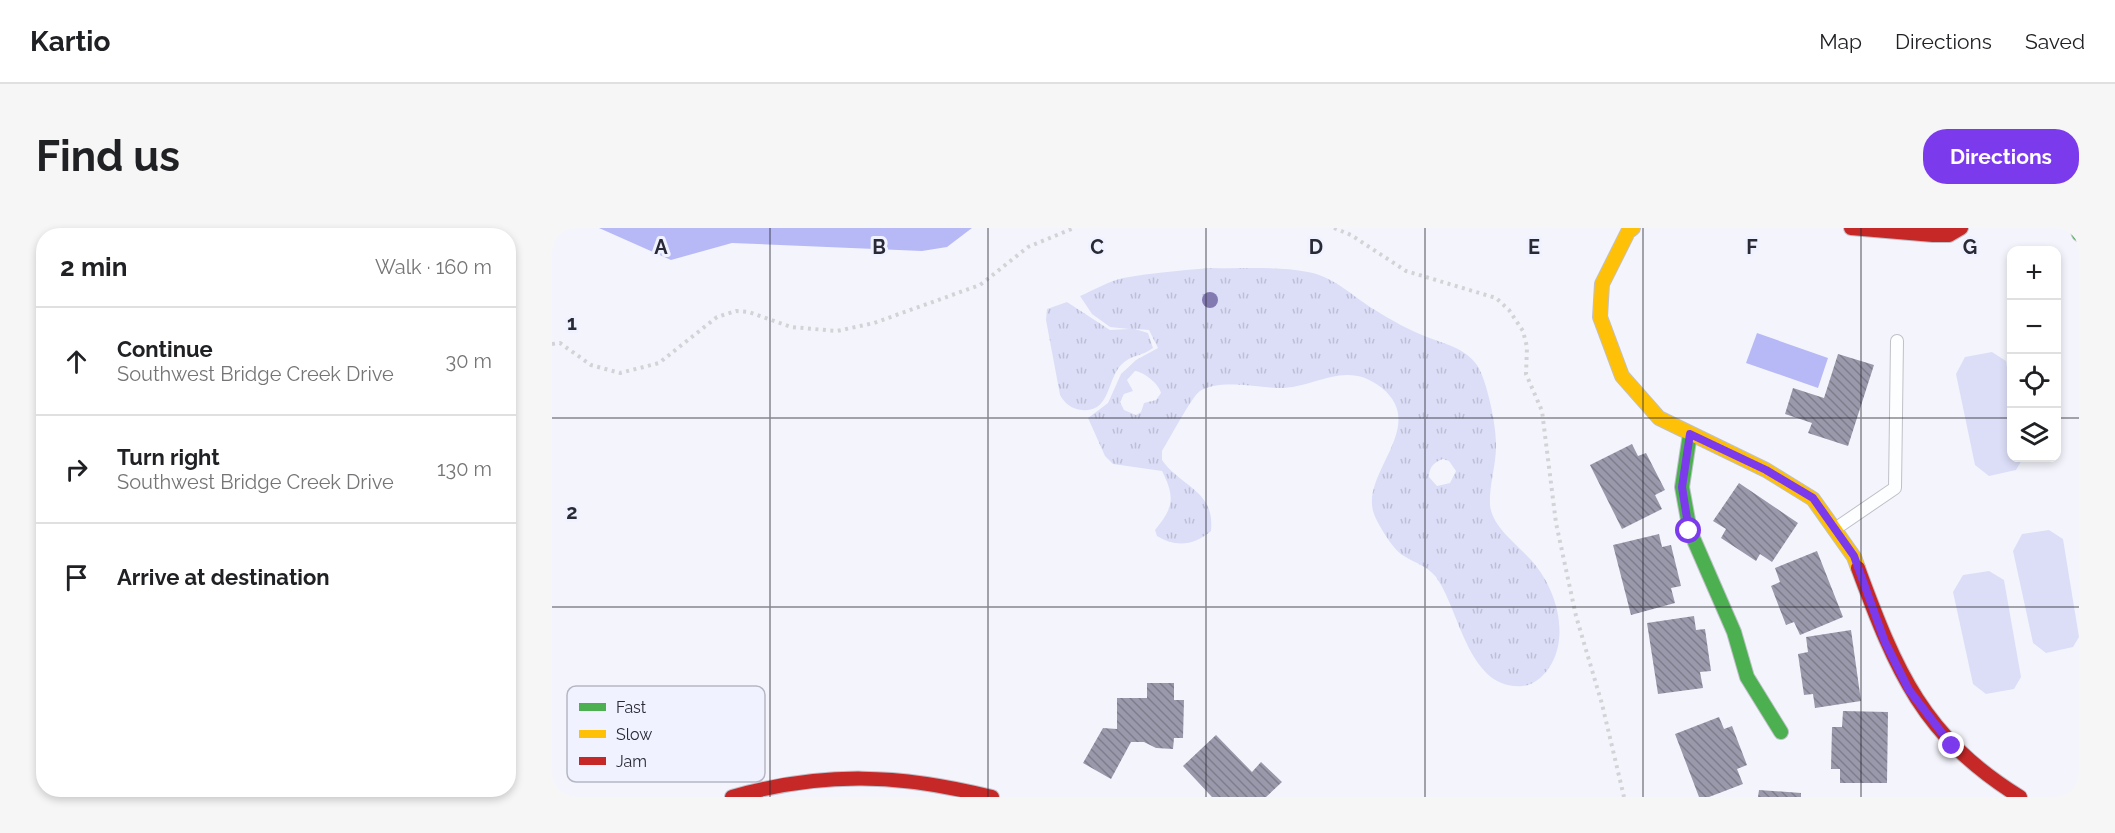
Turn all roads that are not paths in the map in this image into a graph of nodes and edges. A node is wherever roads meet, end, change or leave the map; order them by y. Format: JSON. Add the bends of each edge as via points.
{"nodes":[{"id":1,"x":1633,"y":228,"type":"edge"},
{"id":2,"x":1851,"y":228,"type":"edge"},
{"id":3,"x":1961,"y":228,"type":"edge"},
{"id":4,"x":2077,"y":228,"type":"edge"},
{"id":5,"x":2079,"y":234,"type":"edge"},
{"id":6,"x":1897,"y":341,"type":"dead end"},
{"id":7,"x":1690,"y":434,"type":"junction"},
{"id":8,"x":1835,"y":529,"type":"junction"},
{"id":9,"x":1781,"y":732,"type":"dead end"},
{"id":10,"x":732,"y":797,"type":"edge"},
{"id":11,"x":992,"y":797,"type":"edge"},
{"id":12,"x":2020,"y":797,"type":"edge"}],
"edges":[{"from":1,"to":7,"type":"street","via":[[1602,284],[1600,317],[1622,376],[1659,418]]},
{"from":2,"to":3,"type":"street","via":[[1933,235],[1949,235]]},
{"from":4,"to":5,"type":"street"},
{"from":6,"to":8,"type":"lane","via":[[1895,488]]},
{"from":7,"to":8,"type":"street","via":[[1766,470],[1813,498]]},
{"from":7,"to":9,"type":"street","via":[[1682,487],[1689,531],[1734,632],[1747,677]]},
{"from":8,"to":12,"type":"street","via":[[1854,556],[1885,642],[1909,690],[1952,746],[1989,778]]},
{"from":10,"to":11,"type":"street","via":[[786,783],[866,776],[944,784]]}]}
